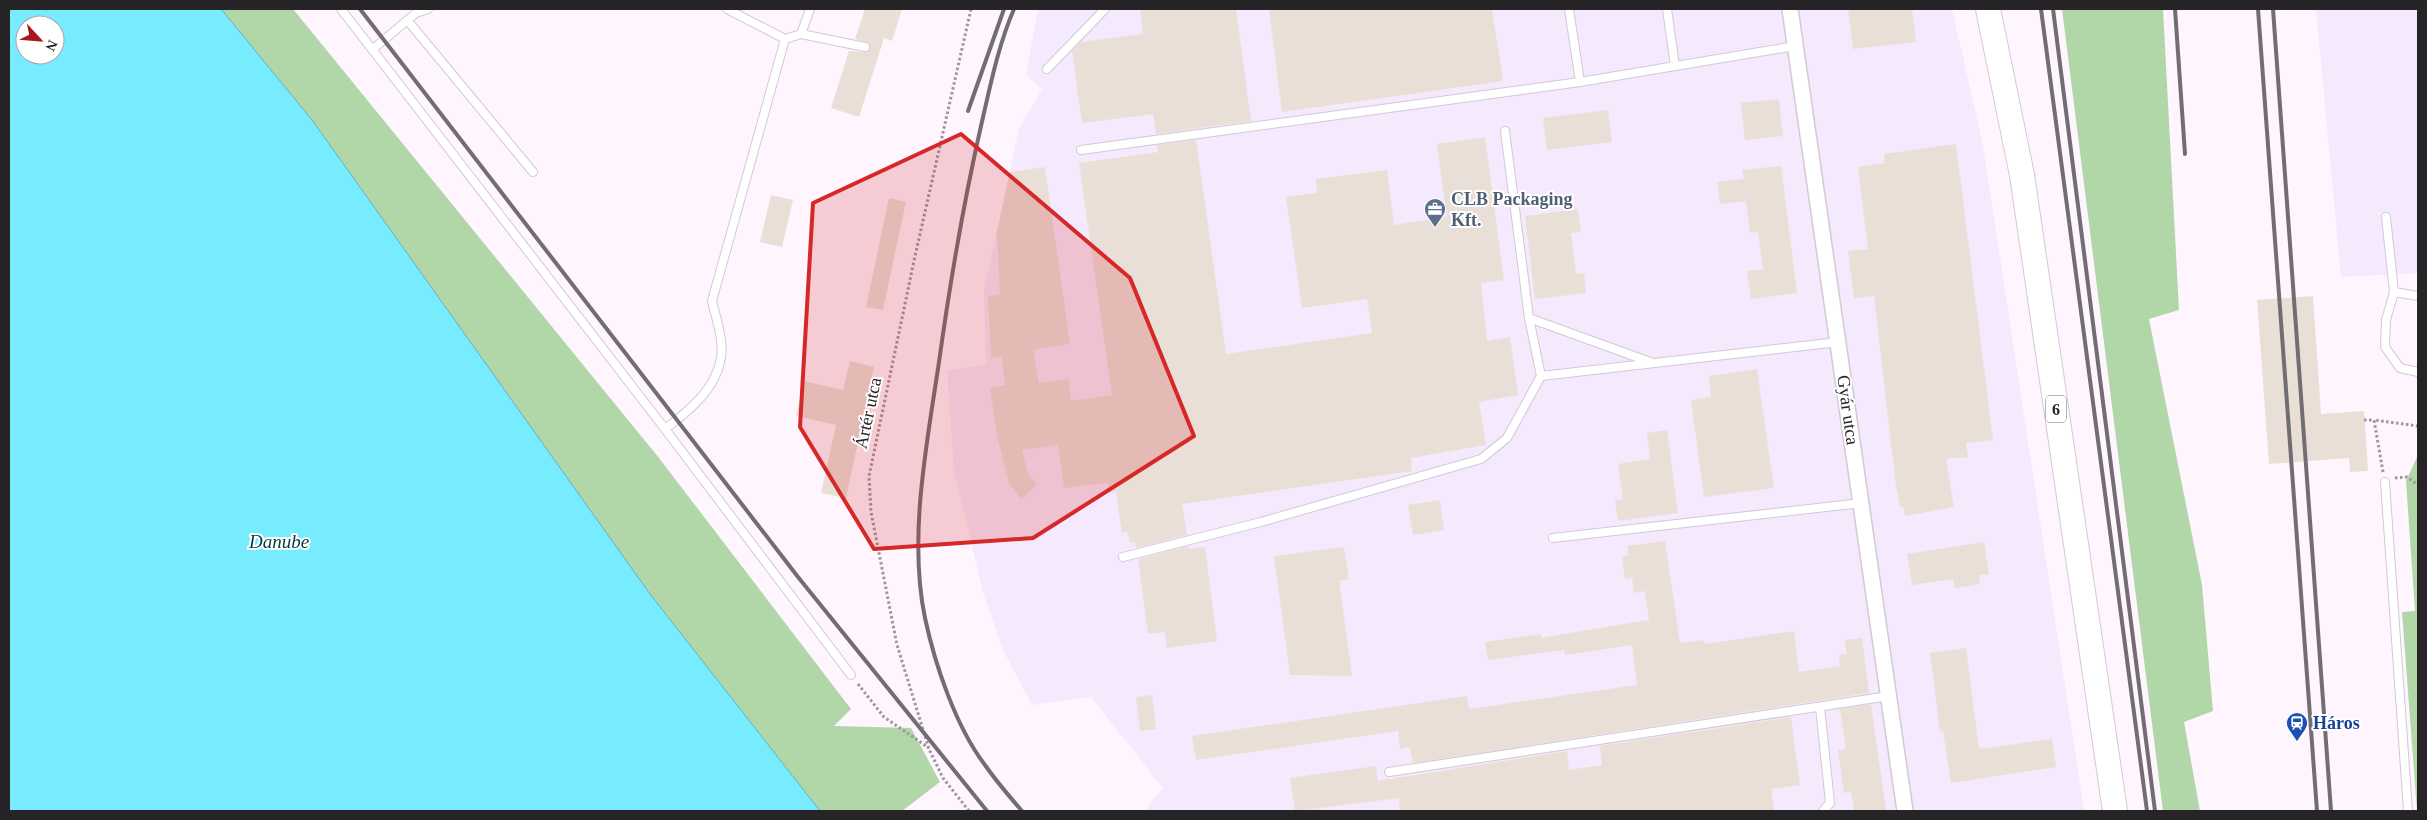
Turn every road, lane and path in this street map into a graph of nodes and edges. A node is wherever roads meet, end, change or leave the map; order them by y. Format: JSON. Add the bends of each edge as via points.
{"nodes":[{"id":1,"x":342,"y":9,"type":"edge"},
{"id":2,"x":428,"y":9,"type":"edge"},
{"id":3,"x":728,"y":9,"type":"edge"},
{"id":4,"x":810,"y":9,"type":"edge"},
{"id":5,"x":971,"y":9,"type":"edge"},
{"id":6,"x":1105,"y":9,"type":"edge"},
{"id":7,"x":1569,"y":9,"type":"edge"},
{"id":8,"x":1667,"y":9,"type":"edge"},
{"id":9,"x":1790,"y":9,"type":"edge"},
{"id":10,"x":1988,"y":9,"type":"edge"},
{"id":11,"x":415,"y":11,"type":"edge"},
{"id":12,"x":408,"y":21,"type":"junction"},
{"id":13,"x":801,"y":34,"type":"junction"},
{"id":14,"x":785,"y":39,"type":"junction"},
{"id":15,"x":1795,"y":46,"type":"junction"},
{"id":16,"x":865,"y":47,"type":"dead end"},
{"id":17,"x":373,"y":48,"type":"junction"},
{"id":18,"x":1675,"y":66,"type":"junction"},
{"id":19,"x":1047,"y":69,"type":"dead end"},
{"id":20,"x":1580,"y":82,"type":"junction"},
{"id":21,"x":1505,"y":131,"type":"dead end"},
{"id":22,"x":1081,"y":150,"type":"dead end"},
{"id":23,"x":533,"y":172,"type":"dead end"},
{"id":24,"x":2386,"y":217,"type":"dead end"},
{"id":25,"x":2394,"y":292,"type":"junction"},
{"id":26,"x":2418,"y":296,"type":"edge"},
{"id":27,"x":1529,"y":318,"type":"junction"},
{"id":28,"x":1838,"y":342,"type":"junction"},
{"id":29,"x":1654,"y":363,"type":"junction"},
{"id":30,"x":2418,"y":372,"type":"edge"},
{"id":31,"x":1541,"y":376,"type":"junction"},
{"id":32,"x":2364,"y":420,"type":"dead end"},
{"id":33,"x":2374,"y":420,"type":"junction"},
{"id":34,"x":2418,"y":426,"type":"edge"},
{"id":35,"x":666,"y":429,"type":"junction"},
{"id":36,"x":2384,"y":481,"type":"junction"},
{"id":37,"x":2418,"y":485,"type":"edge"},
{"id":38,"x":1861,"y":503,"type":"junction"},
{"id":39,"x":1553,"y":538,"type":"dead end"},
{"id":40,"x":1123,"y":557,"type":"dead end"},
{"id":41,"x":851,"y":675,"type":"joint"},
{"id":42,"x":1889,"y":696,"type":"junction"},
{"id":43,"x":1820,"y":707,"type":"junction"},
{"id":44,"x":929,"y":749,"type":"junction"},
{"id":45,"x":1390,"y":772,"type":"dead end"},
{"id":46,"x":969,"y":811,"type":"edge"},
{"id":47,"x":1823,"y":811,"type":"edge"},
{"id":48,"x":1905,"y":811,"type":"edge"},
{"id":49,"x":2115,"y":811,"type":"edge"},
{"id":50,"x":2408,"y":811,"type":"edge"}],
"edges":[{"from":1,"to":17,"type":"lane"},
{"from":2,"to":11,"type":"lane"},
{"from":3,"to":14,"type":"lane"},
{"from":4,"to":13,"type":"lane"},
{"from":5,"to":44,"type":"path","name":"Ártér utca","via":[[869,476],[871,512],[897,645]]},
{"from":6,"to":19,"type":"lane"},
{"from":7,"to":20,"type":"lane"},
{"from":8,"to":18,"type":"lane"},
{"from":9,"to":15,"type":"street","name":"Gyár utca"},
{"from":10,"to":49,"type":"main road","number":"6","via":[[2022,175]]},
{"from":11,"to":12,"type":"lane"},
{"from":12,"to":17,"type":"lane"},
{"from":12,"to":23,"type":"lane"},
{"from":13,"to":14,"type":"lane"},
{"from":13,"to":16,"type":"lane"},
{"from":14,"to":35,"type":"lane","via":[[712,301],[721,358],[704,396]]},
{"from":15,"to":18,"type":"lane"},
{"from":15,"to":28,"type":"street","name":"Gyár utca"},
{"from":17,"to":35,"type":"lane"},
{"from":18,"to":20,"type":"lane"},
{"from":20,"to":22,"type":"lane"},
{"from":21,"to":27,"type":"lane"},
{"from":24,"to":25,"type":"lane"},
{"from":25,"to":26,"type":"lane"},
{"from":25,"to":30,"type":"lane","via":[[2386,320],[2385,347],[2400,368]]},
{"from":27,"to":29,"type":"lane"},
{"from":27,"to":31,"type":"lane"},
{"from":28,"to":29,"type":"lane"},
{"from":28,"to":38,"type":"street","name":"Gyár utca"},
{"from":29,"to":31,"type":"lane"},
{"from":31,"to":40,"type":"lane","via":[[1507,438],[1481,460]]},
{"from":32,"to":33,"type":"path"},
{"from":33,"to":34,"type":"path"},
{"from":33,"to":36,"type":"path"},
{"from":35,"to":41,"type":"lane"},
{"from":36,"to":37,"type":"path","via":[[2408,477]]},
{"from":36,"to":50,"type":"lane"},
{"from":38,"to":39,"type":"lane"},
{"from":38,"to":42,"type":"street","name":"Gyár utca"},
{"from":41,"to":44,"type":"path","via":[[884,717]]},
{"from":42,"to":43,"type":"lane"},
{"from":42,"to":48,"type":"street","name":"Gyár utca"},
{"from":43,"to":45,"type":"lane"},
{"from":43,"to":47,"type":"lane","via":[[1830,803]]},
{"from":44,"to":46,"type":"path","name":"Ártér utca","via":[[943,778]]}]}
